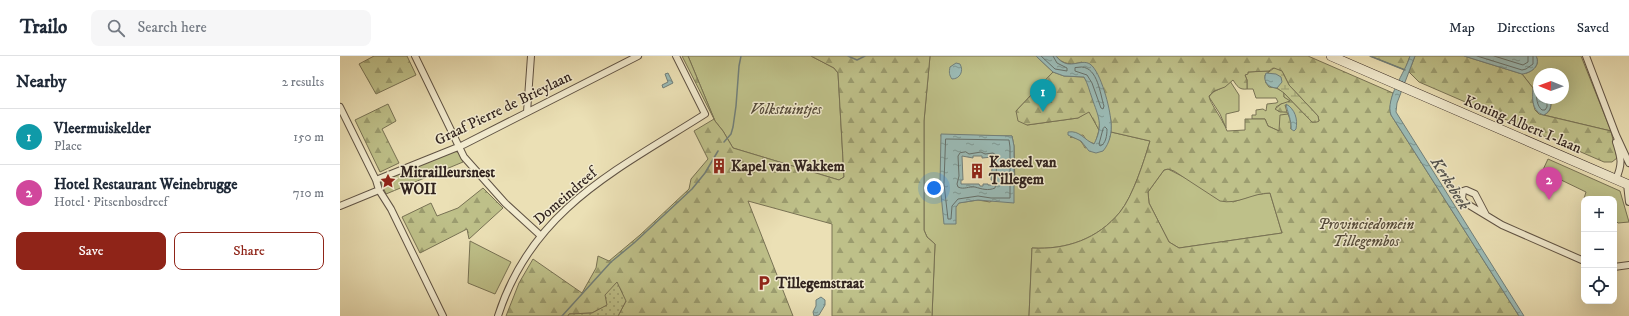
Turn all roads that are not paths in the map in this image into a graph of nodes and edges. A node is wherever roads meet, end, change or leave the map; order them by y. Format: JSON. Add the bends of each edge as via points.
{"nodes":[{"id":1,"x":415,"y":56,"type":"edge"},
{"id":2,"x":532,"y":56,"type":"edge"},
{"id":3,"x":638,"y":56,"type":"edge"},
{"id":4,"x":676,"y":56,"type":"edge"},
{"id":5,"x":1331,"y":56,"type":"edge"},
{"id":6,"x":1586,"y":56,"type":"edge"},
{"id":7,"x":340,"y":107,"type":"edge"},
{"id":8,"x":527,"y":112,"type":"junction"},
{"id":9,"x":1616,"y":135,"type":"junction"},
{"id":10,"x":459,"y":146,"type":"junction"},
{"id":11,"x":1629,"y":163,"type":"edge"},
{"id":12,"x":1616,"y":179,"type":"junction"},
{"id":13,"x":376,"y":180,"type":"junction"},
{"id":14,"x":1628,"y":184,"type":"edge"},
{"id":15,"x":379,"y":190,"type":"junction"},
{"id":16,"x":1629,"y":202,"type":"edge"},
{"id":17,"x":340,"y":206,"type":"edge"},
{"id":18,"x":1486,"y":215,"type":"dead end"},
{"id":19,"x":540,"y":235,"type":"junction"},
{"id":20,"x":1581,"y":261,"type":"edge"},
{"id":21,"x":1629,"y":265,"type":"edge"},
{"id":22,"x":1617,"y":267,"type":"edge"},
{"id":23,"x":443,"y":316,"type":"edge"},
{"id":24,"x":498,"y":316,"type":"edge"}],
"edges":[{"from":1,"to":10,"type":"street"},
{"from":2,"to":8,"type":"street"},
{"from":3,"to":8,"type":"street","name":"Graaf Pierre de Brieylaan"},
{"from":4,"to":19,"type":"street","name":"Domeindreef","via":[[705,114],[596,183]]},
{"from":5,"to":12,"type":"main road","name":"Koning Albert I-laan"},
{"from":6,"to":9,"type":"street"},
{"from":7,"to":13,"type":"street"},
{"from":8,"to":10,"type":"street","name":"Graaf Pierre de Brieylaan"},
{"from":9,"to":11,"type":"street"},
{"from":9,"to":12,"type":"street","via":[[1622,162]]},
{"from":10,"to":13,"type":"street","name":"Graaf Pierre de Brieylaan"},
{"from":10,"to":19,"type":"street","via":[[464,158]]},
{"from":12,"to":14,"type":"main road","name":"Koning Albert I-laan"},
{"from":13,"to":15,"type":"street"},
{"from":14,"to":16,"type":"street"},
{"from":15,"to":17,"type":"street"},
{"from":15,"to":23,"type":"street","via":[[391,209]]},
{"from":18,"to":20,"type":"street","via":[[1502,225]]},
{"from":19,"to":24,"type":"street","name":"Domeindreef","via":[[511,281]]},
{"from":21,"to":22,"type":"street"}]}
